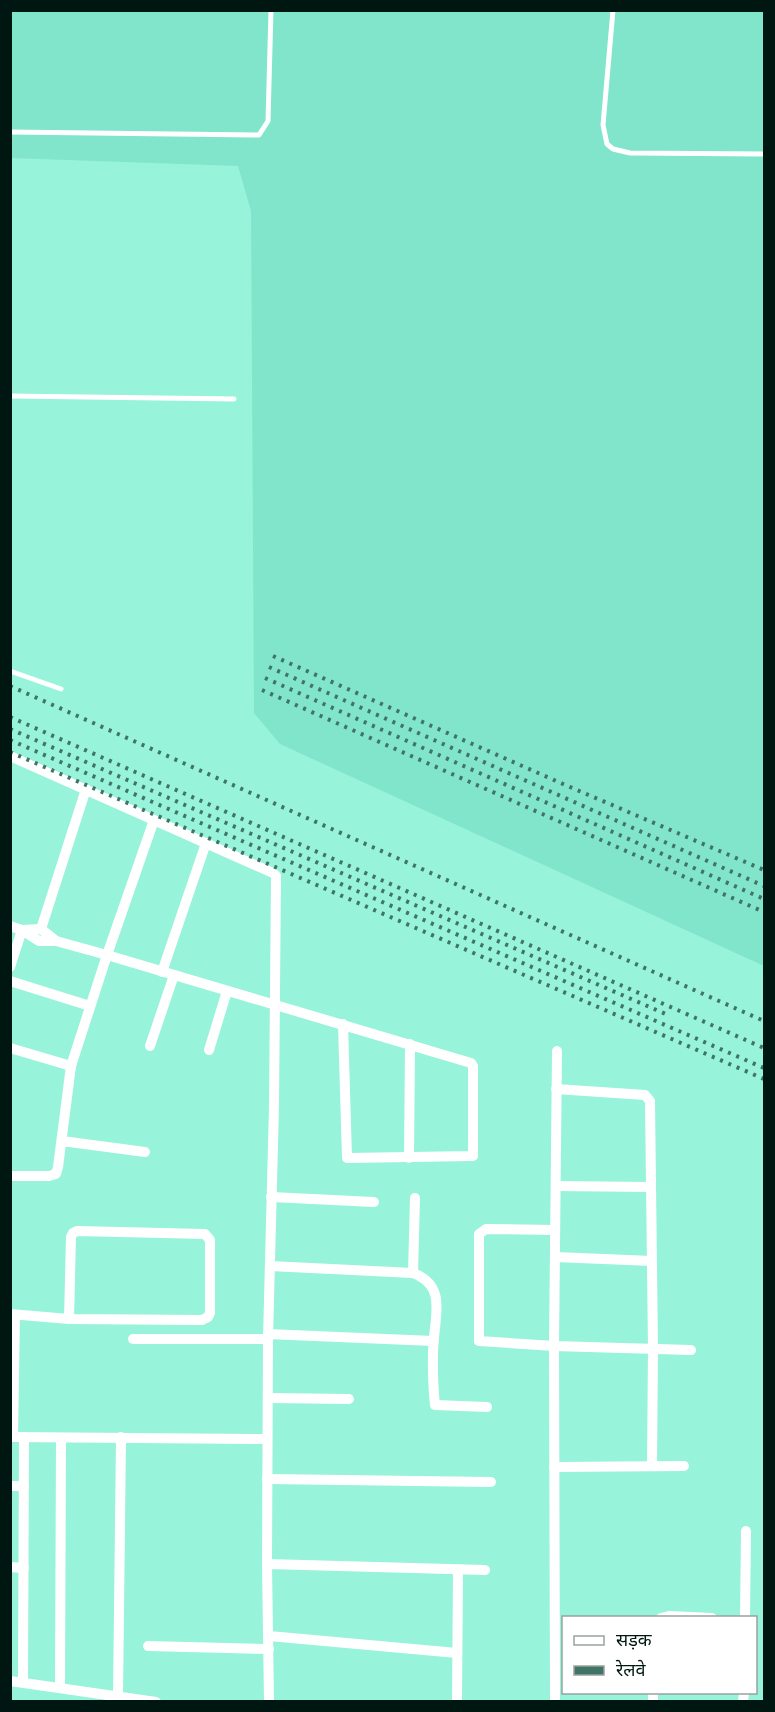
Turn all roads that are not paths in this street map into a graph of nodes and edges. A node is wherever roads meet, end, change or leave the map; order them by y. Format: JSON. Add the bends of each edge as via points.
{"nodes":[{"id":1,"x":271,"y":10,"type":"edge"},
{"id":2,"x":613,"y":10,"type":"edge"},
{"id":3,"x":10,"y":132,"type":"edge"},
{"id":4,"x":765,"y":154,"type":"edge"},
{"id":5,"x":10,"y":396,"type":"edge"},
{"id":6,"x":234,"y":399,"type":"dead end"},
{"id":7,"x":10,"y":671,"type":"edge"},
{"id":8,"x":61,"y":689,"type":"dead end"},
{"id":9,"x":10,"y":756,"type":"edge"},
{"id":10,"x":86,"y":789,"type":"junction"},
{"id":11,"x":154,"y":820,"type":"junction"},
{"id":12,"x":206,"y":843,"type":"junction"},
{"id":13,"x":16,"y":928,"type":"edge"},
{"id":14,"x":41,"y":929,"type":"junction"},
{"id":15,"x":56,"y":941,"type":"junction"},
{"id":16,"x":106,"y":955,"type":"junction"},
{"id":17,"x":10,"y":967,"type":"edge"},
{"id":18,"x":162,"y":972,"type":"junction"},
{"id":19,"x":174,"y":975,"type":"junction"},
{"id":20,"x":10,"y":981,"type":"edge"},
{"id":21,"x":227,"y":992,"type":"junction"},
{"id":22,"x":274,"y":1004,"type":"junction"},
{"id":23,"x":90,"y":1006,"type":"junction"},
{"id":24,"x":343,"y":1024,"type":"junction"},
{"id":25,"x":410,"y":1044,"type":"junction"},
{"id":26,"x":150,"y":1046,"type":"dead end"},
{"id":27,"x":10,"y":1048,"type":"edge"},
{"id":28,"x":209,"y":1050,"type":"dead end"},
{"id":29,"x":557,"y":1051,"type":"dead end"},
{"id":30,"x":71,"y":1066,"type":"junction"},
{"id":31,"x":556,"y":1089,"type":"junction"},
{"id":32,"x":62,"y":1141,"type":"junction"},
{"id":33,"x":145,"y":1152,"type":"dead end"},
{"id":34,"x":409,"y":1158,"type":"junction"},
{"id":35,"x":10,"y":1176,"type":"edge"},
{"id":36,"x":556,"y":1186,"type":"junction"},
{"id":37,"x":651,"y":1186,"type":"junction"},
{"id":38,"x":271,"y":1197,"type":"junction"},
{"id":39,"x":415,"y":1198,"type":"dead end"},
{"id":40,"x":374,"y":1202,"type":"dead end"},
{"id":41,"x":555,"y":1230,"type":"junction"},
{"id":42,"x":555,"y":1257,"type":"junction"},
{"id":43,"x":652,"y":1261,"type":"junction"},
{"id":44,"x":270,"y":1266,"type":"junction"},
{"id":45,"x":413,"y":1273,"type":"junction"},
{"id":46,"x":13,"y":1315,"type":"edge"},
{"id":47,"x":69,"y":1319,"type":"junction"},
{"id":48,"x":268,"y":1337,"type":"junction"},
{"id":49,"x":133,"y":1339,"type":"dead end"},
{"id":50,"x":433,"y":1341,"type":"junction"},
{"id":51,"x":554,"y":1346,"type":"junction"},
{"id":52,"x":653,"y":1349,"type":"junction"},
{"id":53,"x":691,"y":1350,"type":"dead end"},
{"id":54,"x":268,"y":1398,"type":"junction"},
{"id":55,"x":349,"y":1399,"type":"dead end"},
{"id":56,"x":487,"y":1407,"type":"dead end"},
{"id":57,"x":16,"y":1437,"type":"edge"},
{"id":58,"x":121,"y":1437,"type":"junction"},
{"id":59,"x":61,"y":1438,"type":"junction"},
{"id":60,"x":267,"y":1439,"type":"junction"},
{"id":61,"x":652,"y":1466,"type":"junction"},
{"id":62,"x":684,"y":1466,"type":"dead end"},
{"id":63,"x":554,"y":1467,"type":"junction"},
{"id":64,"x":267,"y":1479,"type":"junction"},
{"id":65,"x":490,"y":1482,"type":"dead end"},
{"id":66,"x":10,"y":1486,"type":"edge"},
{"id":67,"x":24,"y":1486,"type":"junction"},
{"id":68,"x":746,"y":1531,"type":"dead end"},
{"id":69,"x":267,"y":1564,"type":"junction"},
{"id":70,"x":10,"y":1567,"type":"edge"},
{"id":71,"x":24,"y":1568,"type":"junction"},
{"id":72,"x":458,"y":1570,"type":"junction"},
{"id":73,"x":485,"y":1570,"type":"dead end"},
{"id":74,"x":745,"y":1616,"type":"edge"},
{"id":75,"x":269,"y":1636,"type":"junction"},
{"id":76,"x":148,"y":1646,"type":"dead end"},
{"id":77,"x":269,"y":1649,"type":"junction"},
{"id":78,"x":457,"y":1653,"type":"junction"},
{"id":79,"x":10,"y":1658,"type":"edge"},
{"id":80,"x":23,"y":1660,"type":"junction"},
{"id":81,"x":10,"y":1681,"type":"edge"},
{"id":82,"x":23,"y":1682,"type":"junction"},
{"id":83,"x":60,"y":1688,"type":"junction"},
{"id":84,"x":118,"y":1697,"type":"junction"},
{"id":85,"x":156,"y":1701,"type":"edge"},
{"id":86,"x":269,"y":1701,"type":"edge"},
{"id":87,"x":457,"y":1701,"type":"edge"},
{"id":88,"x":555,"y":1701,"type":"edge"}],
"edges":[{"from":1,"to":3,"type":"lane","via":[[267,121],[259,135]]},
{"from":2,"to":4,"type":"lane","via":[[603,125],[607,144],[630,153]]},
{"from":5,"to":6,"type":"lane"},
{"from":7,"to":8,"type":"lane"},
{"from":9,"to":10,"type":"street"},
{"from":10,"to":11,"type":"street"},
{"from":10,"to":14,"type":"street"},
{"from":11,"to":12,"type":"street"},
{"from":11,"to":16,"type":"street"},
{"from":12,"to":18,"type":"street"},
{"from":12,"to":22,"type":"street","via":[[276,876]]},
{"from":13,"to":14,"type":"street"},
{"from":13,"to":15,"type":"street","via":[[39,941]]},
{"from":13,"to":17,"type":"street"},
{"from":14,"to":15,"type":"street"},
{"from":15,"to":16,"type":"street"},
{"from":16,"to":18,"type":"street"},
{"from":16,"to":23,"type":"street"},
{"from":18,"to":19,"type":"street"},
{"from":19,"to":21,"type":"street"},
{"from":19,"to":26,"type":"street"},
{"from":20,"to":23,"type":"street"},
{"from":21,"to":22,"type":"street"},
{"from":21,"to":28,"type":"street"},
{"from":22,"to":24,"type":"street"},
{"from":22,"to":38,"type":"street"},
{"from":23,"to":30,"type":"street"},
{"from":24,"to":25,"type":"street"},
{"from":24,"to":34,"type":"street","via":[[345,1156]]},
{"from":25,"to":34,"type":"street"},
{"from":25,"to":34,"type":"street","via":[[472,1064],[474,1154],[470,1158]]},
{"from":27,"to":30,"type":"street"},
{"from":29,"to":31,"type":"street"},
{"from":30,"to":32,"type":"street"},
{"from":31,"to":36,"type":"street"},
{"from":31,"to":37,"type":"street","via":[[648,1097]]},
{"from":32,"to":33,"type":"street"},
{"from":32,"to":35,"type":"street","via":[[56,1174]]},
{"from":36,"to":37,"type":"street"},
{"from":36,"to":41,"type":"street"},
{"from":37,"to":43,"type":"street"},
{"from":38,"to":40,"type":"street"},
{"from":38,"to":44,"type":"street"},
{"from":39,"to":45,"type":"street"},
{"from":41,"to":42,"type":"street"},
{"from":41,"to":51,"type":"street","via":[[483,1229],[479,1234],[479,1341]]},
{"from":42,"to":43,"type":"street"},
{"from":42,"to":51,"type":"street"},
{"from":43,"to":52,"type":"street"},
{"from":44,"to":45,"type":"street"},
{"from":44,"to":48,"type":"street"},
{"from":45,"to":50,"type":"street","via":[[424,1277],[434,1291],[437,1325]]},
{"from":46,"to":47,"type":"street"},
{"from":46,"to":57,"type":"street"},
{"from":47,"to":47,"type":"street","via":[[73,1233],[208,1236],[208,1317]]},
{"from":48,"to":49,"type":"street"},
{"from":48,"to":50,"type":"street"},
{"from":48,"to":54,"type":"street"},
{"from":50,"to":56,"type":"street","via":[[435,1405]]},
{"from":51,"to":52,"type":"street"},
{"from":51,"to":63,"type":"street"},
{"from":52,"to":53,"type":"street"},
{"from":52,"to":61,"type":"street"},
{"from":54,"to":55,"type":"street"},
{"from":54,"to":60,"type":"street"},
{"from":57,"to":59,"type":"street"},
{"from":57,"to":67,"type":"street"},
{"from":58,"to":59,"type":"street"},
{"from":58,"to":60,"type":"street"},
{"from":58,"to":84,"type":"street"},
{"from":59,"to":83,"type":"street"},
{"from":60,"to":64,"type":"street"},
{"from":61,"to":62,"type":"street"},
{"from":61,"to":63,"type":"street"},
{"from":63,"to":88,"type":"street"},
{"from":64,"to":65,"type":"street"},
{"from":64,"to":69,"type":"street"},
{"from":66,"to":67,"type":"street"},
{"from":67,"to":71,"type":"street"},
{"from":68,"to":74,"type":"street"},
{"from":69,"to":72,"type":"street"},
{"from":69,"to":75,"type":"street"},
{"from":70,"to":71,"type":"street"},
{"from":71,"to":80,"type":"street"},
{"from":72,"to":73,"type":"street"},
{"from":72,"to":78,"type":"street"},
{"from":75,"to":77,"type":"street"},
{"from":75,"to":78,"type":"street"},
{"from":76,"to":77,"type":"street"},
{"from":77,"to":86,"type":"street"},
{"from":78,"to":87,"type":"street"},
{"from":79,"to":80,"type":"street"},
{"from":80,"to":82,"type":"street"},
{"from":81,"to":82,"type":"street"},
{"from":82,"to":83,"type":"street"},
{"from":83,"to":84,"type":"street"},
{"from":84,"to":85,"type":"street"}]}
